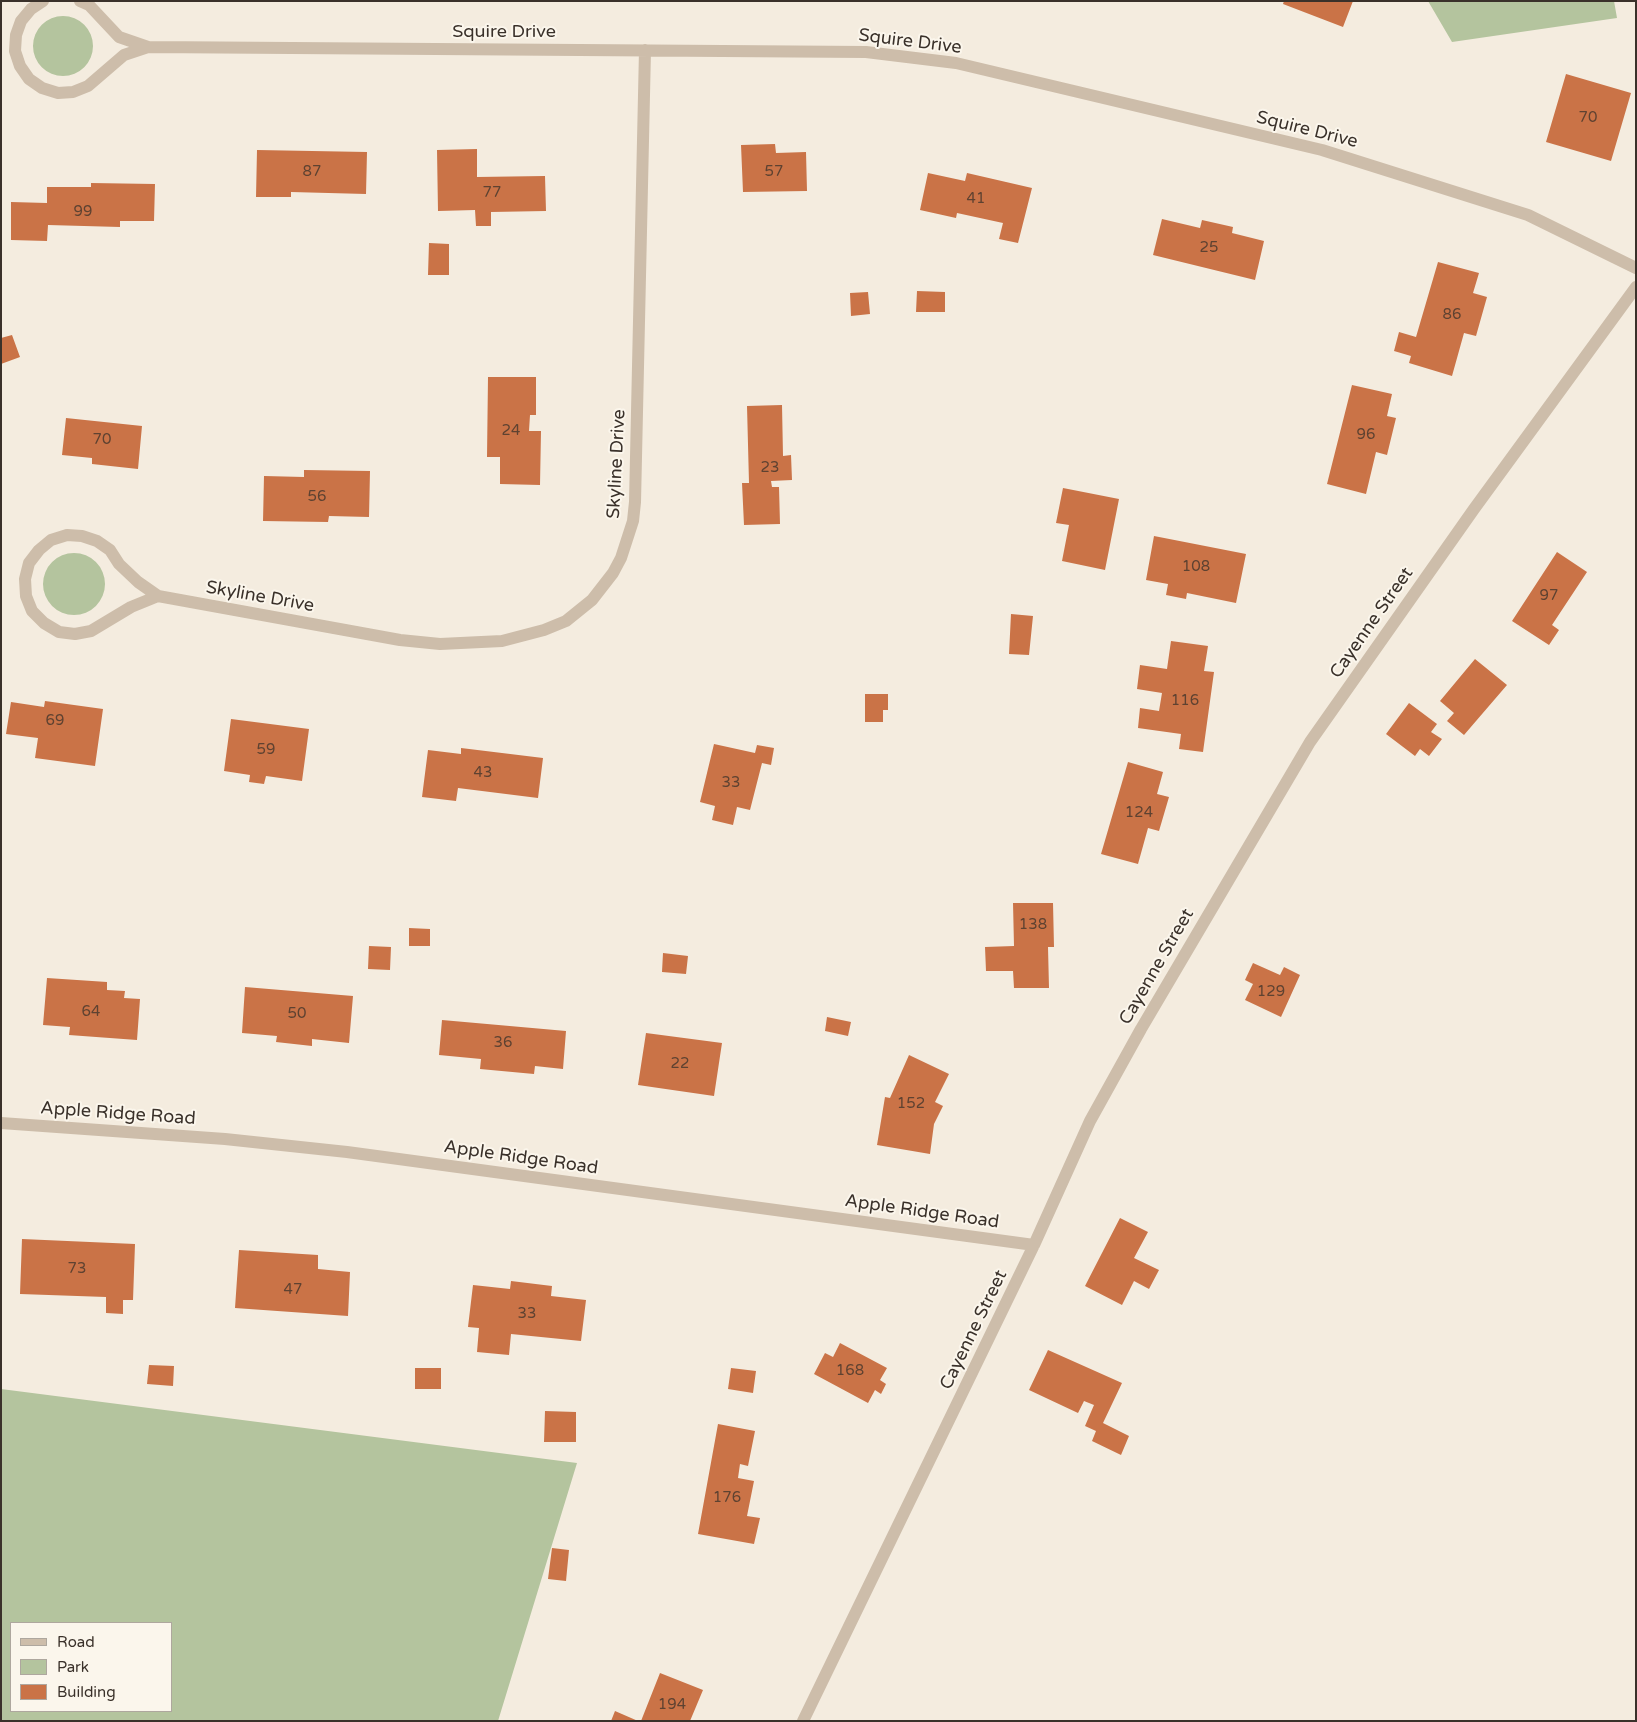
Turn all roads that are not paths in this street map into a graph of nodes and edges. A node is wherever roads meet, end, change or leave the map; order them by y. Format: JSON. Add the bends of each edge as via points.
{"nodes":[{"id":1,"x":43,"y":1,"type":"edge"},
{"id":2,"x":80,"y":1,"type":"edge"},
{"id":3,"x":148,"y":47,"type":"junction"},
{"id":4,"x":645,"y":50,"type":"junction"},
{"id":5,"x":1636,"y":268,"type":"edge"},
{"id":6,"x":1636,"y":287,"type":"edge"},
{"id":7,"x":158,"y":596,"type":"junction"},
{"id":8,"x":1,"y":1123,"type":"edge"},
{"id":9,"x":1034,"y":1245,"type":"junction"},
{"id":10,"x":803,"y":1721,"type":"edge"}],
"edges":[{"from":1,"to":3,"type":"street","name":"Squire Drive","via":[[21,21],[15,51],[29,79],[42,88],[58,93],[73,92],[88,86],[124,55]]},
{"from":2,"to":3,"type":"street","name":"Squire Drive","via":[[89,5],[119,37]]},
{"from":3,"to":4,"type":"street","name":"Squire Drive"},
{"from":4,"to":5,"type":"street","name":"Squire Drive","via":[[866,52],[956,63],[1322,150],[1528,215]]},
{"from":4,"to":7,"type":"street","name":"Skyline Drive","via":[[635,502],[628,542],[621,558],[592,600],[566,621],[544,630],[502,641],[440,644],[400,640]]},
{"from":6,"to":9,"type":"street","name":"Cayenne Street","via":[[1310,742],[1090,1121]]},
{"from":7,"to":7,"type":"street","name":"Skyline Drive","via":[[119,564],[110,550],[82,536],[67,535],[52,540],[39,550],[25,579],[26,596],[32,611],[58,632],[75,634],[91,631],[131,607]]},
{"from":8,"to":9,"type":"street","name":"Apple Ridge Road","via":[[225,1139],[347,1152]]},
{"from":9,"to":10,"type":"street","name":"Cayenne Street"}]}
